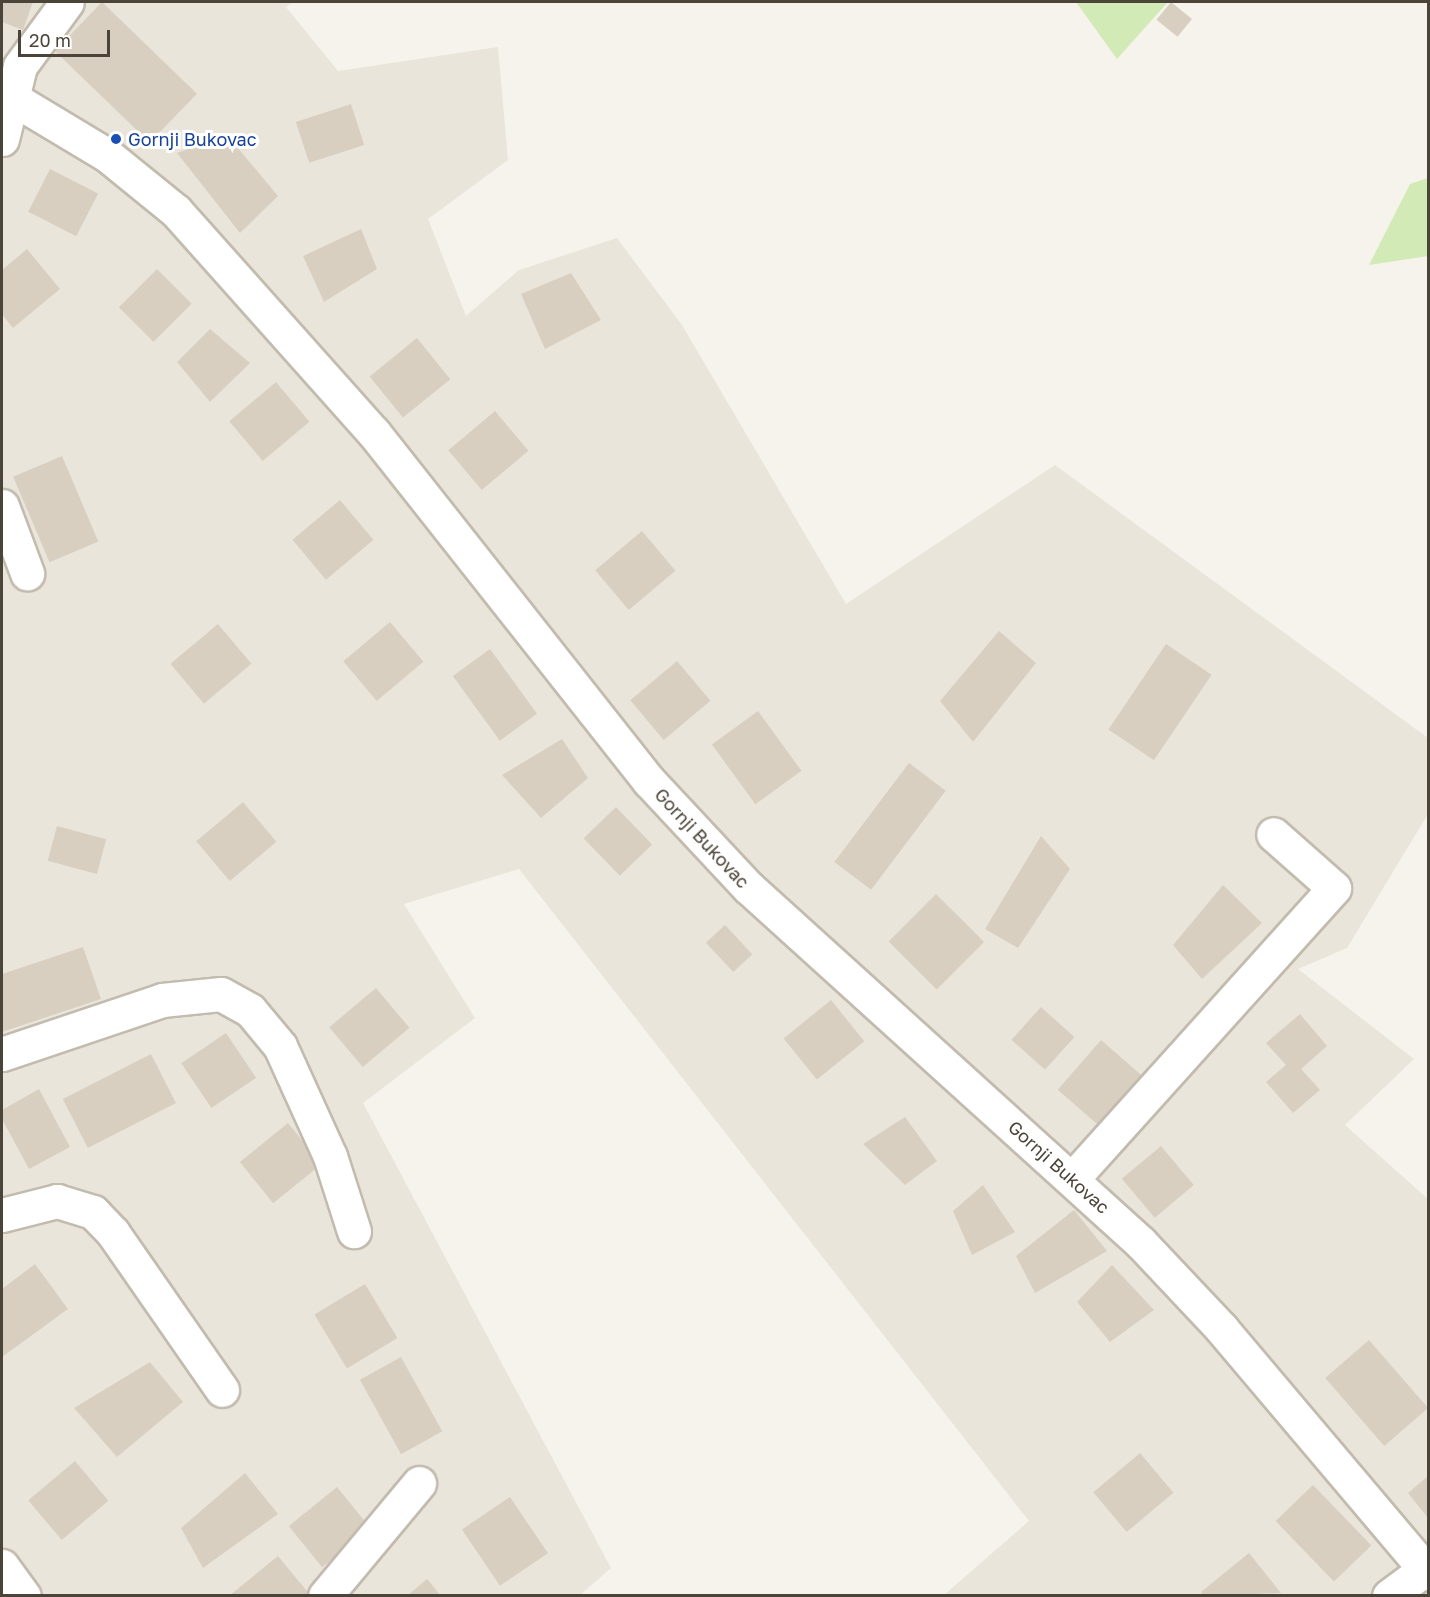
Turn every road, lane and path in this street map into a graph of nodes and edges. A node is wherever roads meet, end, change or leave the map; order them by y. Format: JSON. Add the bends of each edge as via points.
{"nodes":[{"id":1,"x":67,"y":2,"type":"edge"},
{"id":2,"x":8,"y":96,"type":"edge"},
{"id":3,"x":2,"y":140,"type":"edge"},
{"id":4,"x":2,"y":506,"type":"edge"},
{"id":5,"x":27,"y":573,"type":"dead end"},
{"id":6,"x":1273,"y":834,"type":"dead end"},
{"id":7,"x":2,"y":1054,"type":"edge"},
{"id":8,"x":1073,"y":1178,"type":"junction"},
{"id":9,"x":2,"y":1215,"type":"edge"},
{"id":10,"x":354,"y":1231,"type":"dead end"},
{"id":11,"x":222,"y":1390,"type":"dead end"},
{"id":12,"x":419,"y":1483,"type":"dead end"},
{"id":13,"x":2,"y":1566,"type":"edge"},
{"id":14,"x":1427,"y":1570,"type":"edge"},
{"id":15,"x":24,"y":1596,"type":"edge"},
{"id":16,"x":325,"y":1596,"type":"edge"},
{"id":17,"x":1389,"y":1596,"type":"edge"}],
"edges":[{"from":1,"to":2,"type":"street","via":[[29,49]]},
{"from":2,"to":3,"type":"street"},
{"from":2,"to":8,"type":"street","name":"Gornji Bukovac","via":[[107,155],[176,211],[374,433],[635,764],[748,887]]},
{"from":4,"to":5,"type":"street"},
{"from":6,"to":8,"type":"street","via":[[1335,888]]},
{"from":7,"to":10,"type":"street","via":[[162,1000],[221,994],[250,1010],[280,1046],[330,1156]]},
{"from":8,"to":14,"type":"street","name":"Gornji Bukovac","via":[[1221,1328]]},
{"from":9,"to":11,"type":"street","via":[[57,1201],[93,1212],[113,1233]]},
{"from":12,"to":16,"type":"street"},
{"from":13,"to":15,"type":"street"},
{"from":14,"to":17,"type":"street"}]}
